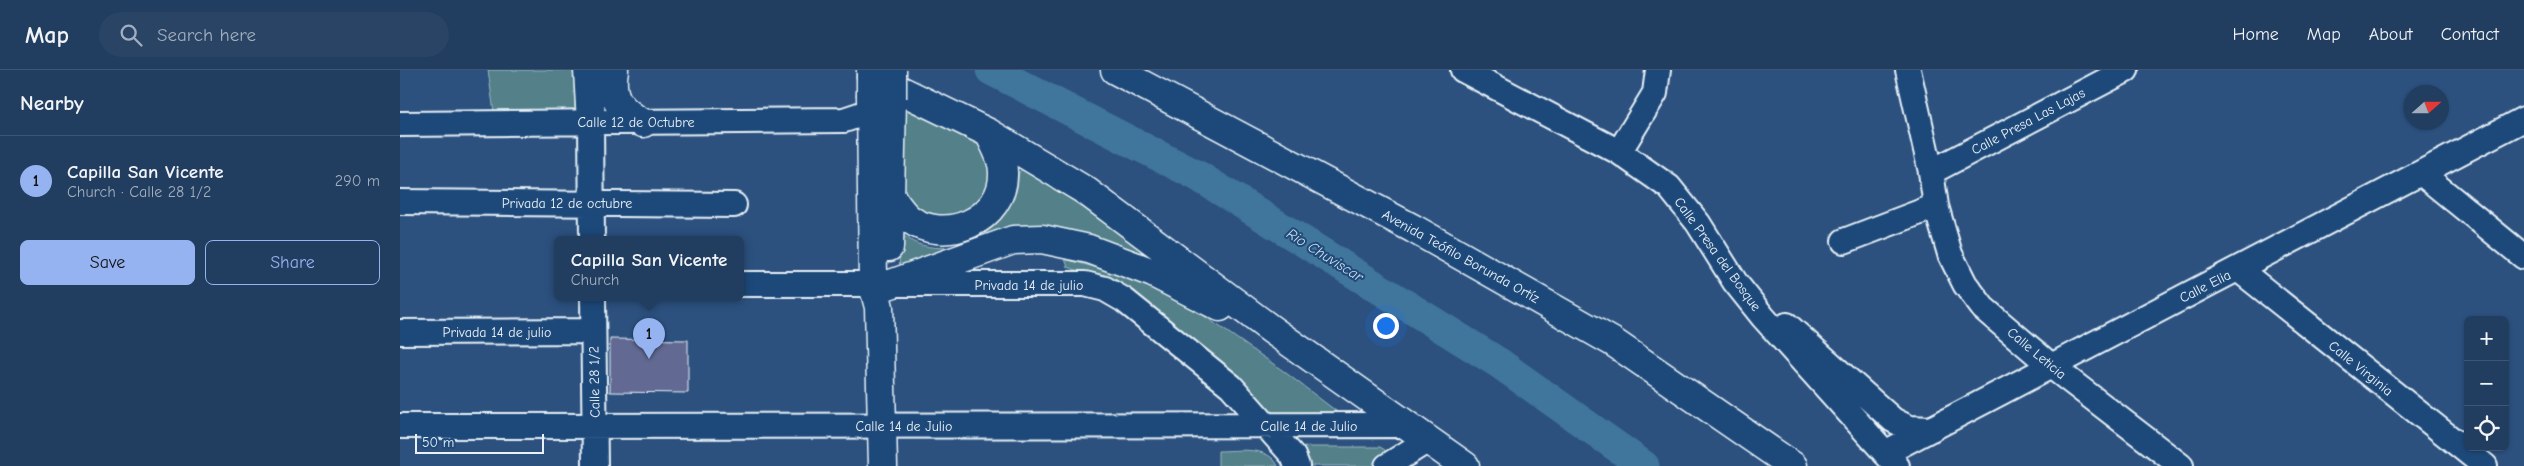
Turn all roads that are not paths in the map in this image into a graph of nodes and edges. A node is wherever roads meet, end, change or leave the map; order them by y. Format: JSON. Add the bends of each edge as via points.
{"nodes":[{"id":1,"x":588,"y":70,"type":"edge"},
{"id":2,"x":614,"y":70,"type":"edge"},
{"id":3,"x":859,"y":70,"type":"edge"},
{"id":4,"x":892,"y":70,"type":"edge"},
{"id":5,"x":1115,"y":70,"type":"edge"},
{"id":6,"x":1463,"y":70,"type":"edge"},
{"id":7,"x":1658,"y":70,"type":"edge"},
{"id":8,"x":1908,"y":70,"type":"edge"},
{"id":9,"x":2126,"y":70,"type":"edge"},
{"id":10,"x":876,"y":94,"type":"edge"},
{"id":11,"x":2524,"y":119,"type":"edge"},
{"id":12,"x":591,"y":122,"type":"junction"},
{"id":13,"x":643,"y":123,"type":"junction"},
{"id":14,"x":400,"y":124,"type":"edge"},
{"id":15,"x":989,"y":133,"type":"junction"},
{"id":16,"x":1619,"y":152,"type":"junction"},
{"id":17,"x":1931,"y":172,"type":"junction"},
{"id":18,"x":2421,"y":174,"type":"junction"},
{"id":19,"x":891,"y":197,"type":"junction"},
{"id":20,"x":400,"y":202,"type":"edge"},
{"id":21,"x":592,"y":203,"type":"junction"},
{"id":22,"x":734,"y":205,"type":"dead end"},
{"id":23,"x":1936,"y":206,"type":"junction"},
{"id":24,"x":592,"y":236,"type":"edge"},
{"id":25,"x":1844,"y":241,"type":"dead end"},
{"id":26,"x":2524,"y":257,"type":"edge"},
{"id":27,"x":2238,"y":269,"type":"junction"},
{"id":28,"x":1735,"y":282,"type":"junction"},
{"id":29,"x":744,"y":284,"type":"edge"},
{"id":30,"x":880,"y":292,"type":"junction"},
{"id":31,"x":593,"y":301,"type":"edge"},
{"id":32,"x":1272,"y":330,"type":"junction"},
{"id":33,"x":593,"y":331,"type":"junction"},
{"id":34,"x":400,"y":332,"type":"edge"},
{"id":35,"x":2050,"y":366,"type":"junction"},
{"id":36,"x":400,"y":426,"type":"edge"},
{"id":37,"x":594,"y":426,"type":"junction"},
{"id":38,"x":883,"y":426,"type":"junction"},
{"id":39,"x":1265,"y":427,"type":"junction"},
{"id":40,"x":1932,"y":429,"type":"junction"},
{"id":41,"x":1418,"y":433,"type":"junction"},
{"id":42,"x":1891,"y":460,"type":"edge"},
{"id":43,"x":594,"y":466,"type":"edge"},
{"id":44,"x":883,"y":466,"type":"edge"},
{"id":45,"x":1297,"y":466,"type":"edge"},
{"id":46,"x":1387,"y":466,"type":"edge"},
{"id":47,"x":1465,"y":466,"type":"edge"},
{"id":48,"x":1793,"y":466,"type":"edge"},
{"id":49,"x":2182,"y":466,"type":"edge"},
{"id":50,"x":2485,"y":466,"type":"edge"}],
"edges":[{"from":1,"to":12,"type":"main road"},
{"from":2,"to":13,"type":"main road","via":[[612,81],[617,102],[626,113]]},
{"from":3,"to":15,"type":"main road"},
{"from":4,"to":10,"type":"main road","bridge":true},
{"from":5,"to":48,"type":"main road","name":"Avenida Teófilo Borunda Ortíz","via":[[1414,230],[1613,342]]},
{"from":6,"to":16,"type":"street","name":"Calle Presa del Bosque"},
{"from":7,"to":16,"type":"street","via":[[1655,93]]},
{"from":8,"to":17,"type":"street","name":"Calle Leticia"},
{"from":9,"to":17,"type":"street","name":"Calle Presa Las Lajas"},
{"from":10,"to":13,"type":"street","name":"Calle 12 de Octubre","via":[[844,120]]},
{"from":10,"to":19,"type":"main road"},
{"from":10,"to":30,"type":"main road"},
{"from":11,"to":18,"type":"street","name":"Calle Elia"},
{"from":12,"to":13,"type":"street","name":"Calle 12 de Octubre"},
{"from":12,"to":14,"type":"street","name":"Calle 12 de Octubre"},
{"from":12,"to":21,"type":"street"},
{"from":15,"to":19,"type":"main road","via":[[1000,155],[1003,173],[999,195],[987,213],[973,224],[951,230],[927,228],[908,218]]},
{"from":15,"to":32,"type":"main road","via":[[1086,191]]},
{"from":16,"to":28,"type":"street","name":"Calle Presa del Bosque","via":[[1669,187],[1698,223]]},
{"from":17,"to":23,"type":"street","name":"Calle Leticia"},
{"from":18,"to":26,"type":"street"},
{"from":18,"to":27,"type":"street","name":"Calle Elia"},
{"from":19,"to":30,"type":"main road"},
{"from":20,"to":21,"type":"street","name":"Privada 12 de octubre"},
{"from":21,"to":22,"type":"street","name":"Privada 12 de octubre"},
{"from":21,"to":24,"type":"street"},
{"from":23,"to":25,"type":"street"},
{"from":23,"to":35,"type":"street","name":"Calle Leticia","via":[[1950,254],[1964,284],[1983,308]]},
{"from":27,"to":35,"type":"street","name":"Calle Elia"},
{"from":27,"to":50,"type":"street","name":"Calle Virginia"},
{"from":28,"to":40,"type":"street","via":[[1893,420],[1909,428]]},
{"from":28,"to":42,"type":"street","name":"Calle Presa del Bosque"},
{"from":29,"to":30,"type":"street","name":"Privada 14 de julio"},
{"from":30,"to":32,"type":"main road","via":[[1013,240],[1042,239],[1089,249],[1153,273]]},
{"from":30,"to":38,"type":"main road"},
{"from":30,"to":39,"type":"street","name":"Privada 14 de julio","via":[[1085,284],[1105,289],[1124,300],[1231,386]]},
{"from":31,"to":33,"type":"street","name":"Calle 28 1/2"},
{"from":32,"to":41,"type":"main road"},
{"from":33,"to":34,"type":"street","name":"Privada 14 de julio"},
{"from":33,"to":37,"type":"street","name":"Calle 28 1/2"},
{"from":35,"to":40,"type":"street","name":"Calle Elia"},
{"from":35,"to":49,"type":"street","name":"Calle Leticia"},
{"from":36,"to":37,"type":"street","name":"Calle 14 de Julio"},
{"from":37,"to":38,"type":"street","name":"Calle 14 de Julio"},
{"from":37,"to":43,"type":"street","name":"Calle 28 1/2"},
{"from":38,"to":39,"type":"street","name":"Calle 14 de Julio"},
{"from":38,"to":44,"type":"main road"},
{"from":39,"to":41,"type":"street","name":"Calle 14 de Julio"},
{"from":39,"to":45,"type":"street"},
{"from":40,"to":42,"type":"street","name":"Calle Elia"},
{"from":41,"to":46,"type":"street"},
{"from":41,"to":47,"type":"main road"}]}
